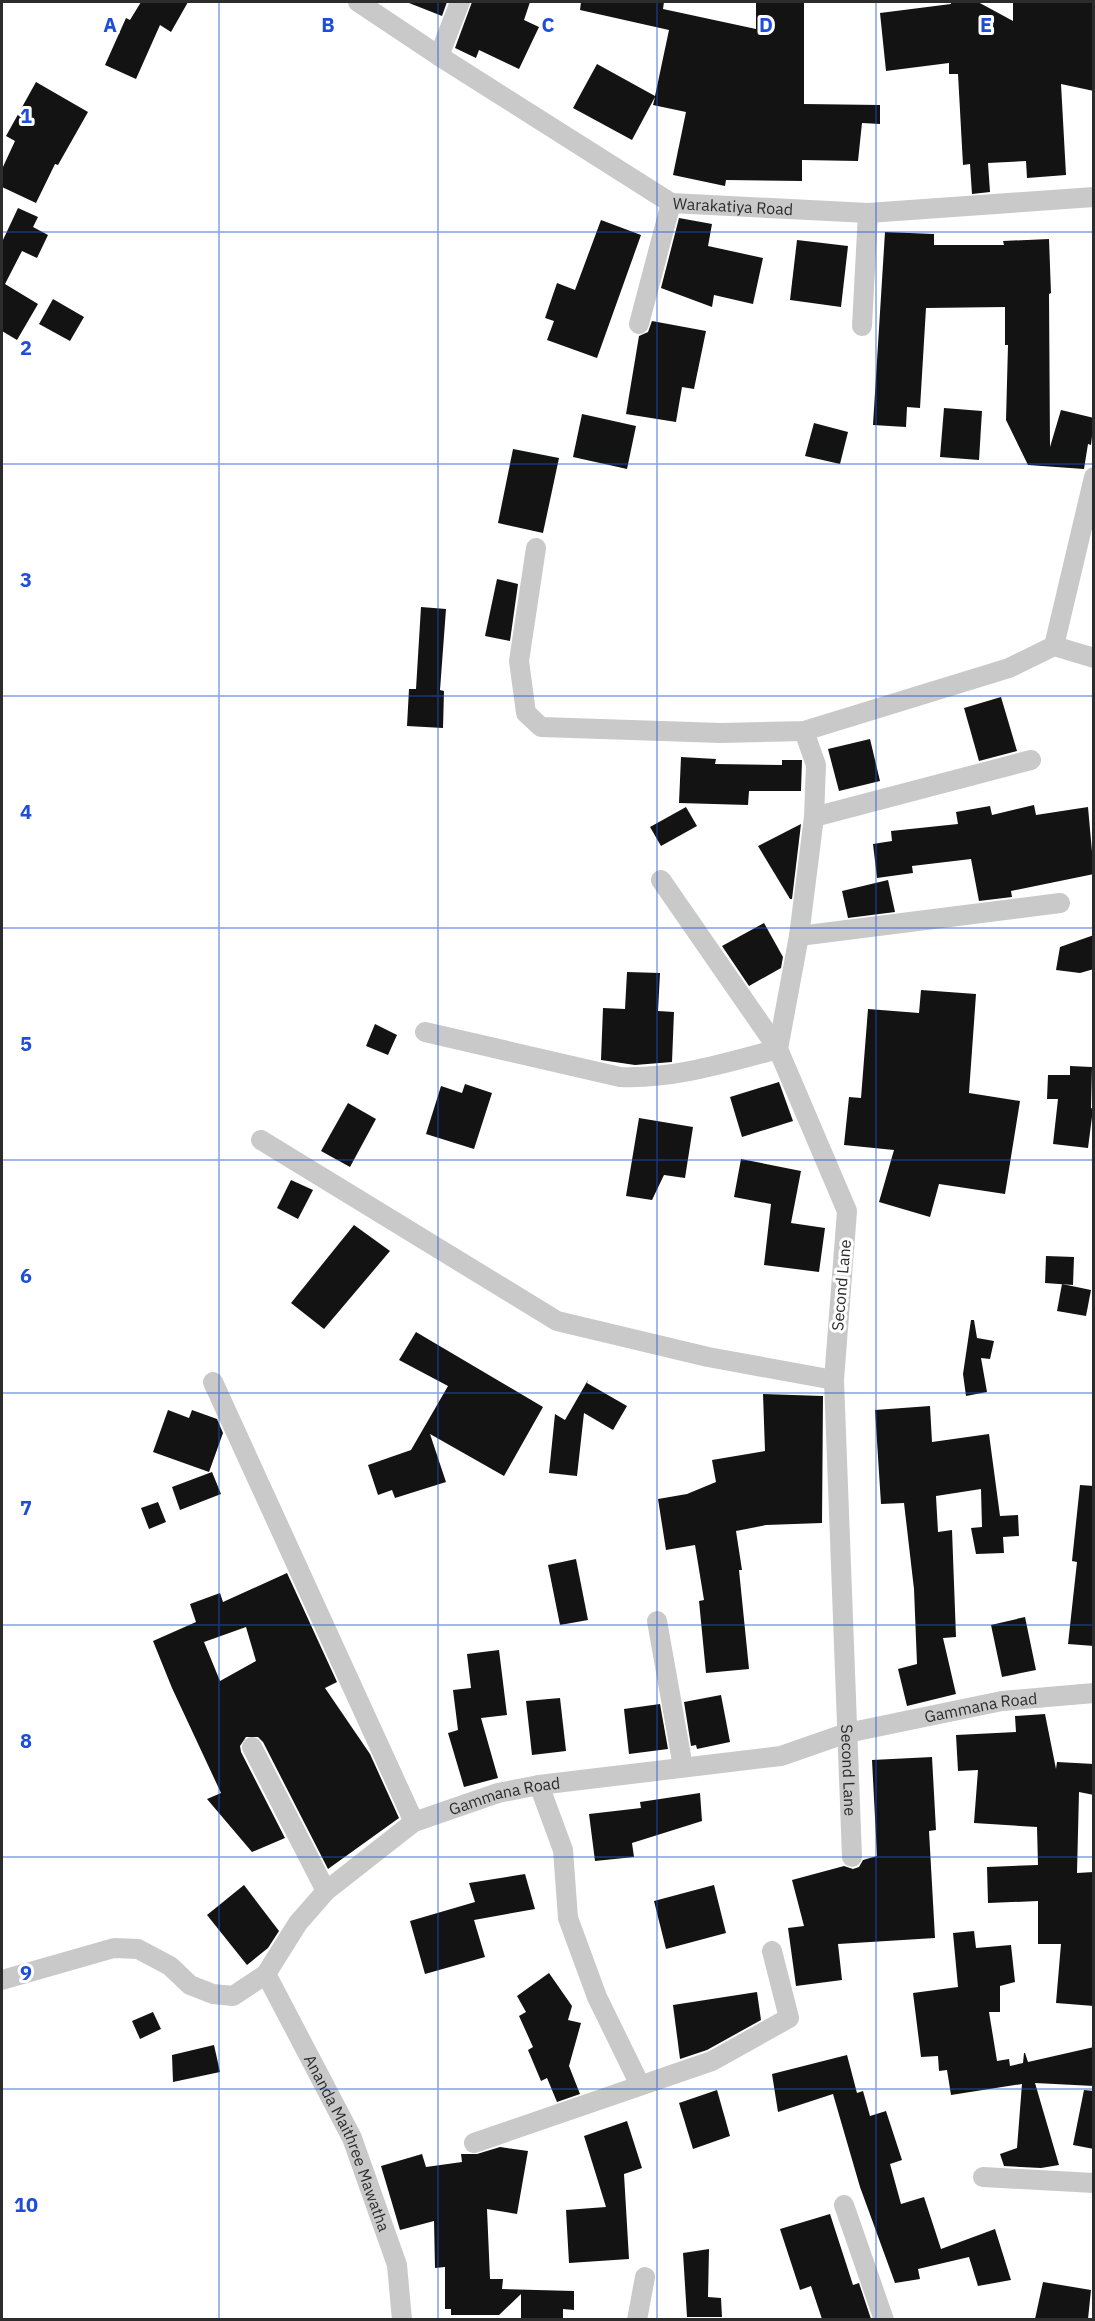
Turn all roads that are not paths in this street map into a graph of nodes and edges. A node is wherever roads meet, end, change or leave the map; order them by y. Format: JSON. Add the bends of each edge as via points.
{"nodes":[{"id":1,"x":358,"y":2,"type":"edge"},
{"id":2,"x":460,"y":2,"type":"edge"},
{"id":3,"x":440,"y":56,"type":"junction"},
{"id":4,"x":1094,"y":197,"type":"edge"},
{"id":5,"x":671,"y":203,"type":"junction"},
{"id":6,"x":868,"y":213,"type":"junction"},
{"id":7,"x":639,"y":324,"type":"dead end"},
{"id":8,"x":862,"y":326,"type":"dead end"},
{"id":9,"x":1094,"y":477,"type":"edge"},
{"id":10,"x":536,"y":549,"type":"dead end"},
{"id":11,"x":1054,"y":646,"type":"junction"},
{"id":12,"x":1094,"y":658,"type":"edge"},
{"id":13,"x":804,"y":731,"type":"junction"},
{"id":14,"x":1031,"y":759,"type":"dead end"},
{"id":15,"x":814,"y":817,"type":"junction"},
{"id":16,"x":662,"y":880,"type":"dead end"},
{"id":17,"x":1060,"y":903,"type":"dead end"},
{"id":18,"x":799,"y":936,"type":"junction"},
{"id":19,"x":425,"y":1032,"type":"dead end"},
{"id":20,"x":778,"y":1049,"type":"junction"},
{"id":21,"x":261,"y":1140,"type":"dead end"},
{"id":22,"x":834,"y":1380,"type":"junction"},
{"id":23,"x":213,"y":1382,"type":"dead end"},
{"id":24,"x":657,"y":1622,"type":"dead end"},
{"id":25,"x":1094,"y":1692,"type":"edge"},
{"id":26,"x":847,"y":1734,"type":"junction"},
{"id":27,"x":252,"y":1747,"type":"dead end"},
{"id":28,"x":683,"y":1767,"type":"junction"},
{"id":29,"x":539,"y":1785,"type":"junction"},
{"id":30,"x":414,"y":1822,"type":"junction"},
{"id":31,"x":852,"y":1857,"type":"dead end"},
{"id":32,"x":326,"y":1891,"type":"junction"},
{"id":33,"x":772,"y":1951,"type":"dead end"},
{"id":34,"x":266,"y":1974,"type":"junction"},
{"id":35,"x":2,"y":1980,"type":"edge"},
{"id":36,"x":640,"y":2085,"type":"junction"},
{"id":37,"x":474,"y":2143,"type":"dead end"},
{"id":38,"x":983,"y":2177,"type":"dead end"},
{"id":39,"x":1094,"y":2182,"type":"edge"},
{"id":40,"x":844,"y":2205,"type":"dead end"},
{"id":41,"x":645,"y":2277,"type":"dead end"},
{"id":42,"x":402,"y":2319,"type":"edge"},
{"id":43,"x":637,"y":2319,"type":"edge"},
{"id":44,"x":884,"y":2319,"type":"edge"}],
"edges":[{"from":1,"to":3,"type":"street","name":"Warakatiya Road"},
{"from":2,"to":3,"type":"street"},
{"from":3,"to":5,"type":"street","name":"Warakatiya Road"},
{"from":4,"to":6,"type":"street","name":"Warakatiya Road"},
{"from":5,"to":6,"type":"street","name":"Warakatiya Road"},
{"from":5,"to":7,"type":"street"},
{"from":6,"to":8,"type":"street"},
{"from":9,"to":11,"type":"street"},
{"from":10,"to":13,"type":"street","via":[[519,661],[526,713],[541,727],[721,733]]},
{"from":11,"to":12,"type":"street"},
{"from":11,"to":13,"type":"street","via":[[1009,668]]},
{"from":13,"to":15,"type":"street","via":[[816,765]]},
{"from":14,"to":15,"type":"street"},
{"from":15,"to":18,"type":"street"},
{"from":16,"to":20,"type":"street","name":"Second Lane"},
{"from":17,"to":18,"type":"street"},
{"from":18,"to":20,"type":"street"},
{"from":19,"to":20,"type":"street","via":[[649,1078],[690,1072]]},
{"from":20,"to":22,"type":"street","name":"Second Lane","via":[[847,1211]]},
{"from":21,"to":22,"type":"street","via":[[557,1321],[708,1357]]},
{"from":22,"to":26,"type":"street","name":"Second Lane"},
{"from":23,"to":30,"type":"street"},
{"from":24,"to":28,"type":"street"},
{"from":25,"to":26,"type":"street","name":"Gammana Road","via":[[1002,1701]]},
{"from":26,"to":28,"type":"street","name":"Gammana Road","via":[[781,1756]]},
{"from":26,"to":31,"type":"street","name":"Second Lane"},
{"from":27,"to":32,"type":"street"},
{"from":28,"to":29,"type":"street","name":"Gammana Road"},
{"from":29,"to":30,"type":"street","name":"Gammana Road","via":[[498,1793]]},
{"from":29,"to":36,"type":"street","via":[[563,1850],[568,1918],[597,1997]]},
{"from":30,"to":32,"type":"street","name":"Gammana Road"},
{"from":32,"to":34,"type":"street","name":"Gammana Road","via":[[298,1923]]},
{"from":33,"to":36,"type":"street","via":[[789,2018],[712,2061]]},
{"from":34,"to":35,"type":"street","name":"Gammana Road","via":[[233,1996],[213,1994],[190,1985],[170,1966],[138,1949],[114,1948]]},
{"from":34,"to":42,"type":"street","name":"Ananda Maithree Mawatha","via":[[352,2138],[397,2265]]},
{"from":36,"to":37,"type":"street"},
{"from":38,"to":39,"type":"street"},
{"from":40,"to":44,"type":"street"},
{"from":41,"to":43,"type":"street"}]}
